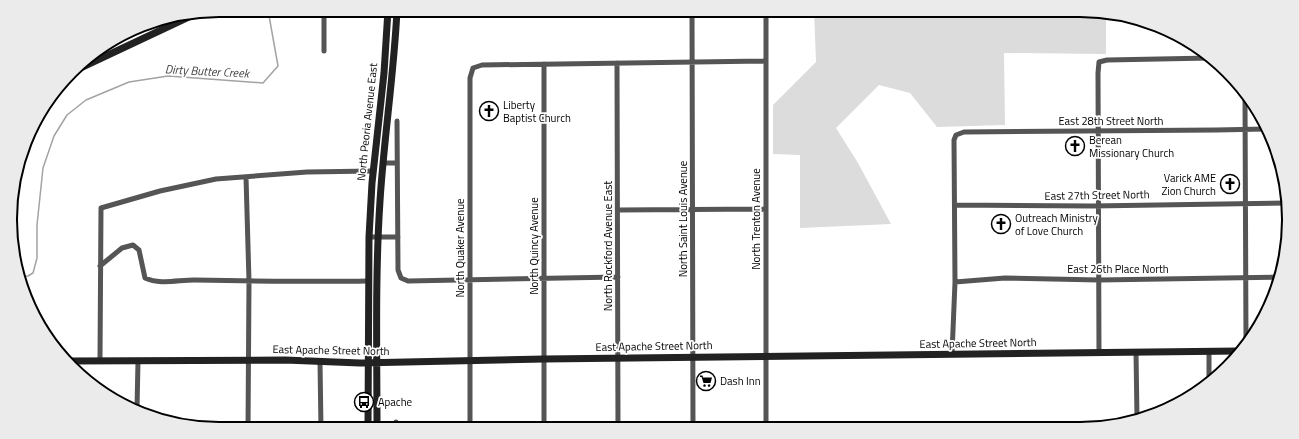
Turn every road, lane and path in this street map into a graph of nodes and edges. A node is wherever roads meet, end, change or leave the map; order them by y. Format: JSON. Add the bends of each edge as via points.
{"nodes":[{"id":1,"x":324,"y":17,"type":"edge"},
{"id":2,"x":388,"y":17,"type":"edge"},
{"id":3,"x":396,"y":17,"type":"edge"},
{"id":4,"x":692,"y":17,"type":"edge"},
{"id":5,"x":766,"y":17,"type":"edge"},
{"id":6,"x":180,"y":21,"type":"edge"},
{"id":7,"x":324,"y":51,"type":"dead end"},
{"id":8,"x":1202,"y":58,"type":"edge"},
{"id":9,"x":692,"y":61,"type":"junction"},
{"id":10,"x":766,"y":61,"type":"junction"},
{"id":11,"x":91,"y":63,"type":"edge"},
{"id":12,"x":617,"y":63,"type":"junction"},
{"id":13,"x":544,"y":64,"type":"junction"},
{"id":14,"x":1245,"y":103,"type":"edge"},
{"id":15,"x":397,"y":121,"type":"dead end"},
{"id":16,"x":1260,"y":128,"type":"edge"},
{"id":17,"x":1246,"y":129,"type":"junction"},
{"id":18,"x":1098,"y":131,"type":"junction"},
{"id":19,"x":383,"y":163,"type":"junction"},
{"id":20,"x":397,"y":164,"type":"junction"},
{"id":21,"x":373,"y":171,"type":"junction"},
{"id":22,"x":246,"y":177,"type":"junction"},
{"id":23,"x":1282,"y":203,"type":"edge"},
{"id":24,"x":1246,"y":204,"type":"junction"},
{"id":25,"x":955,"y":205,"type":"junction"},
{"id":26,"x":1099,"y":205,"type":"junction"},
{"id":27,"x":766,"y":209,"type":"junction"},
{"id":28,"x":618,"y":210,"type":"junction"},
{"id":29,"x":693,"y":210,"type":"junction"},
{"id":30,"x":369,"y":237,"type":"junction"},
{"id":31,"x":378,"y":237,"type":"junction"},
{"id":32,"x":398,"y":237,"type":"junction"},
{"id":33,"x":100,"y":266,"type":"junction"},
{"id":34,"x":618,"y":277,"type":"junction"},
{"id":35,"x":1246,"y":277,"type":"junction"},
{"id":36,"x":1273,"y":277,"type":"edge"},
{"id":37,"x":544,"y":279,"type":"junction"},
{"id":38,"x":471,"y":280,"type":"junction"},
{"id":39,"x":1099,"y":280,"type":"junction"},
{"id":40,"x":249,"y":281,"type":"junction"},
{"id":41,"x":368,"y":281,"type":"junction"},
{"id":42,"x":955,"y":282,"type":"junction"},
{"id":43,"x":1246,"y":335,"type":"edge"},
{"id":44,"x":1233,"y":351,"type":"edge"},
{"id":45,"x":1136,"y":352,"type":"junction"},
{"id":46,"x":1209,"y":352,"type":"junction"},
{"id":47,"x":1099,"y":353,"type":"junction"},
{"id":48,"x":952,"y":354,"type":"junction"},
{"id":49,"x":767,"y":356,"type":"junction"},
{"id":50,"x":693,"y":357,"type":"junction"},
{"id":51,"x":544,"y":358,"type":"junction"},
{"id":52,"x":618,"y":358,"type":"junction"},
{"id":53,"x":100,"y":360,"type":"junction"},
{"id":54,"x":138,"y":360,"type":"junction"},
{"id":55,"x":248,"y":360,"type":"junction"},
{"id":56,"x":74,"y":361,"type":"edge"},
{"id":57,"x":470,"y":361,"type":"junction"},
{"id":58,"x":320,"y":362,"type":"junction"},
{"id":59,"x":377,"y":362,"type":"junction"},
{"id":60,"x":368,"y":363,"type":"junction"},
{"id":61,"x":1209,"y":375,"type":"edge"},
{"id":62,"x":137,"y":405,"type":"edge"},
{"id":63,"x":1137,"y":413,"type":"edge"},
{"id":64,"x":248,"y":422,"type":"edge"},
{"id":65,"x":321,"y":422,"type":"edge"},
{"id":66,"x":368,"y":422,"type":"edge"},
{"id":67,"x":377,"y":422,"type":"edge"},
{"id":68,"x":470,"y":422,"type":"edge"},
{"id":69,"x":544,"y":422,"type":"edge"},
{"id":70,"x":618,"y":422,"type":"edge"},
{"id":71,"x":693,"y":422,"type":"edge"},
{"id":72,"x":766,"y":422,"type":"edge"}],
"edges":[{"from":1,"to":7,"type":"street"},
{"from":2,"to":21,"type":"main road","name":"North Peoria Avenue East"},
{"from":3,"to":19,"type":"main road","name":"North Peoria Avenue East"},
{"from":4,"to":9,"type":"street","name":"North Saint Louis Avenue"},
{"from":5,"to":10,"type":"street","name":"North Trenton Avenue"},
{"from":6,"to":11,"type":"main road"},
{"from":8,"to":18,"type":"street","via":[[1099,62]]},
{"from":9,"to":10,"type":"street"},
{"from":9,"to":12,"type":"street"},
{"from":9,"to":29,"type":"street","name":"North Saint Louis Avenue"},
{"from":10,"to":27,"type":"street","name":"North Trenton Avenue"},
{"from":12,"to":13,"type":"street"},
{"from":12,"to":28,"type":"street","name":"North Rockford Avenue East"},
{"from":13,"to":37,"type":"street","name":"North Quincy Avenue"},
{"from":13,"to":38,"type":"street","name":"North Quaker Avenue","via":[[482,65],[473,68],[470,78]]},
{"from":14,"to":17,"type":"street"},
{"from":15,"to":20,"type":"street"},
{"from":16,"to":17,"type":"street","name":"East 28th Street North"},
{"from":17,"to":18,"type":"street","name":"East 28th Street North"},
{"from":17,"to":24,"type":"street"},
{"from":18,"to":25,"type":"street","name":"East 28th Street North","via":[[964,132],[956,135]]},
{"from":18,"to":26,"type":"street"},
{"from":19,"to":20,"type":"street","name":"North Peoria Avenue East"},
{"from":19,"to":31,"type":"main road","name":"North Peoria Avenue East"},
{"from":20,"to":32,"type":"street"},
{"from":21,"to":22,"type":"street","via":[[306,172]]},
{"from":21,"to":30,"type":"main road","name":"North Peoria Avenue East"},
{"from":22,"to":33,"type":"street","via":[[216,179],[101,208]]},
{"from":22,"to":40,"type":"street"},
{"from":23,"to":24,"type":"street","name":"East 27th Street North"},
{"from":24,"to":26,"type":"street","name":"East 27th Street North"},
{"from":24,"to":35,"type":"street"},
{"from":25,"to":26,"type":"street","name":"East 27th Street North"},
{"from":25,"to":42,"type":"street"},
{"from":26,"to":39,"type":"street"},
{"from":27,"to":29,"type":"street"},
{"from":27,"to":49,"type":"street","name":"North Trenton Avenue"},
{"from":28,"to":29,"type":"street"},
{"from":28,"to":34,"type":"street","name":"North Rockford Avenue East"},
{"from":29,"to":50,"type":"street","name":"North Saint Louis Avenue"},
{"from":30,"to":31,"type":"street"},
{"from":30,"to":41,"type":"main road","name":"North Peoria Avenue East"},
{"from":31,"to":32,"type":"street"},
{"from":31,"to":59,"type":"main road","name":"North Peoria Avenue East"},
{"from":32,"to":38,"type":"street","via":[[398,270],[401,278],[408,281]]},
{"from":33,"to":40,"type":"street","via":[[122,248],[133,245],[139,250],[146,278],[150,281]]},
{"from":33,"to":53,"type":"street"},
{"from":34,"to":37,"type":"street"},
{"from":34,"to":52,"type":"street","name":"North Rockford Avenue East"},
{"from":35,"to":36,"type":"street","name":"East 26th Place North"},
{"from":35,"to":39,"type":"street","name":"East 26th Place North"},
{"from":35,"to":43,"type":"street"},
{"from":37,"to":38,"type":"street"},
{"from":37,"to":51,"type":"street","name":"North Quincy Avenue"},
{"from":38,"to":57,"type":"street","name":"North Quaker Avenue"},
{"from":39,"to":42,"type":"street","name":"East 26th Place North","via":[[1004,278]]},
{"from":39,"to":47,"type":"street"},
{"from":40,"to":41,"type":"street"},
{"from":40,"to":55,"type":"street"},
{"from":41,"to":60,"type":"main road","name":"North Peoria Avenue East"},
{"from":42,"to":48,"type":"street"},
{"from":44,"to":46,"type":"main road","name":"East Apache Street North"},
{"from":45,"to":46,"type":"main road","name":"East Apache Street North"},
{"from":45,"to":47,"type":"main road","name":"East Apache Street North"},
{"from":45,"to":63,"type":"street"},
{"from":46,"to":61,"type":"street"},
{"from":47,"to":48,"type":"main road","name":"East Apache Street North"},
{"from":48,"to":49,"type":"main road","name":"East Apache Street North"},
{"from":49,"to":50,"type":"main road","name":"East Apache Street North"},
{"from":49,"to":72,"type":"street","name":"North Trenton Avenue"},
{"from":50,"to":52,"type":"main road","name":"East Apache Street North"},
{"from":50,"to":71,"type":"street","name":"North Saint Louis Avenue"},
{"from":51,"to":52,"type":"main road","name":"East Apache Street North"},
{"from":51,"to":57,"type":"main road","name":"East Apache Street North"},
{"from":51,"to":69,"type":"street","name":"North Quincy Avenue"},
{"from":52,"to":70,"type":"street","name":"North Rockford Avenue East"},
{"from":53,"to":54,"type":"main road","name":"East Apache Street North"},
{"from":53,"to":56,"type":"main road","name":"East Apache Street North"},
{"from":54,"to":55,"type":"main road","name":"East Apache Street North"},
{"from":54,"to":62,"type":"street"},
{"from":55,"to":58,"type":"main road","name":"East Apache Street North"},
{"from":55,"to":64,"type":"street"},
{"from":57,"to":59,"type":"main road","name":"East Apache Street North"},
{"from":57,"to":68,"type":"street","name":"North Quaker Avenue"},
{"from":58,"to":60,"type":"main road","name":"East Apache Street North"},
{"from":58,"to":65,"type":"street"},
{"from":59,"to":60,"type":"main road","name":"East Apache Street North"},
{"from":59,"to":67,"type":"main road","name":"North Peoria Avenue East"},
{"from":60,"to":66,"type":"main road","name":"North Peoria Avenue East"}]}
